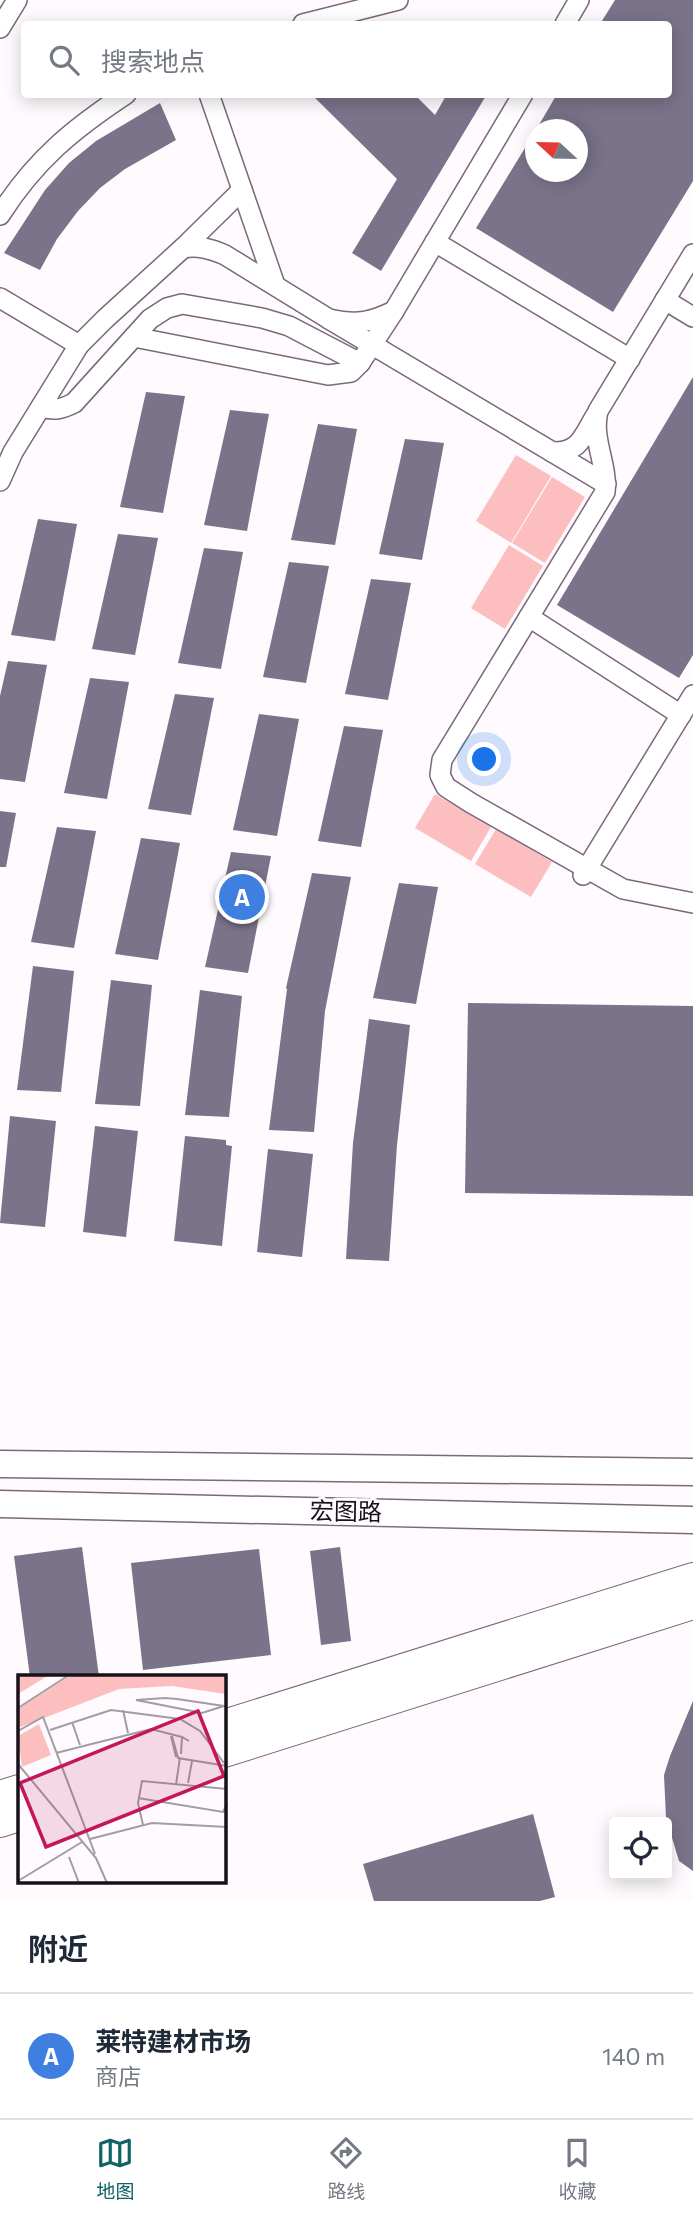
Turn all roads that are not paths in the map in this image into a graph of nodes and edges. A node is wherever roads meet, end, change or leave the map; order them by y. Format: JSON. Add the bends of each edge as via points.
{"nodes":[{"id":1,"x":17,"y":0,"type":"edge"},
{"id":2,"x":398,"y":0,"type":"edge"},
{"id":3,"x":579,"y":0,"type":"edge"},
{"id":4,"x":315,"y":21,"type":"edge"},
{"id":5,"x":567,"y":21,"type":"edge"},
{"id":6,"x":0,"y":29,"type":"edge"},
{"id":7,"x":120,"y":98,"type":"edge"},
{"id":8,"x":210,"y":98,"type":"edge"},
{"id":9,"x":521,"y":98,"type":"edge"},
{"id":10,"x":242,"y":190,"type":"junction"},
{"id":11,"x":0,"y":215,"type":"edge"},
{"id":12,"x":435,"y":242,"type":"junction"},
{"id":13,"x":183,"y":248,"type":"junction"},
{"id":14,"x":693,"y":254,"type":"edge"},
{"id":15,"x":275,"y":285,"type":"junction"},
{"id":16,"x":0,"y":298,"type":"edge"},
{"id":17,"x":665,"y":300,"type":"junction"},
{"id":18,"x":394,"y":311,"type":"junction"},
{"id":19,"x":693,"y":317,"type":"edge"},
{"id":20,"x":329,"y":318,"type":"junction"},
{"id":21,"x":134,"y":337,"type":"junction"},
{"id":22,"x":372,"y":344,"type":"junction"},
{"id":23,"x":79,"y":345,"type":"junction"},
{"id":24,"x":630,"y":359,"type":"junction"},
{"id":25,"x":360,"y":363,"type":"junction"},
{"id":26,"x":41,"y":407,"type":"junction"},
{"id":27,"x":598,"y":411,"type":"junction"},
{"id":28,"x":552,"y":452,"type":"junction"},
{"id":29,"x":0,"y":481,"type":"edge"},
{"id":30,"x":606,"y":484,"type":"junction"},
{"id":31,"x":529,"y":617,"type":"junction"},
{"id":32,"x":693,"y":695,"type":"edge"},
{"id":33,"x":681,"y":715,"type":"junction"},
{"id":34,"x":585,"y":872,"type":"junction"},
{"id":35,"x":693,"y":903,"type":"edge"},
{"id":36,"x":0,"y":1464,"type":"edge"},
{"id":37,"x":693,"y":1472,"type":"edge"},
{"id":38,"x":0,"y":1504,"type":"edge"},
{"id":39,"x":693,"y":1520,"type":"edge"},
{"id":40,"x":693,"y":1578,"type":"edge"},
{"id":41,"x":693,"y":1604,"type":"edge"},
{"id":42,"x":226,"y":1724,"type":"edge"},
{"id":43,"x":226,"y":1751,"type":"edge"},
{"id":44,"x":18,"y":1790,"type":"edge"},
{"id":45,"x":0,"y":1796,"type":"edge"},
{"id":46,"x":18,"y":1816,"type":"edge"},
{"id":47,"x":0,"y":1822,"type":"edge"}],
"edges":[{"from":1,"to":6,"type":"lane"},
{"from":2,"to":4,"type":"lane"},
{"from":3,"to":5,"type":"lane"},
{"from":7,"to":11,"type":"lane","via":[[56,145]]},
{"from":8,"to":10,"type":"lane"},
{"from":9,"to":12,"type":"lane"},
{"from":10,"to":13,"type":"lane"},
{"from":10,"to":15,"type":"lane"},
{"from":12,"to":18,"type":"lane"},
{"from":12,"to":24,"type":"lane"},
{"from":13,"to":15,"type":"lane","via":[[193,246],[225,255]]},
{"from":13,"to":23,"type":"lane"},
{"from":14,"to":17,"type":"lane"},
{"from":15,"to":20,"type":"lane"},
{"from":16,"to":23,"type":"lane"},
{"from":17,"to":19,"type":"lane"},
{"from":17,"to":24,"type":"lane"},
{"from":18,"to":20,"type":"lane","via":[[358,323]]},
{"from":18,"to":22,"type":"lane"},
{"from":20,"to":22,"type":"lane"},
{"from":21,"to":25,"type":"lane","via":[[328,375],[351,372]]},
{"from":21,"to":25,"type":"lane","via":[[150,319],[183,304],[289,326]]},
{"from":21,"to":26,"type":"lane","via":[[74,403],[63,409]]},
{"from":22,"to":25,"type":"lane"},
{"from":22,"to":28,"type":"lane"},
{"from":23,"to":26,"type":"lane"},
{"from":24,"to":27,"type":"lane"},
{"from":26,"to":29,"type":"lane"},
{"from":27,"to":28,"type":"lane","via":[[574,449]]},
{"from":27,"to":30,"type":"lane","via":[[595,424]]},
{"from":28,"to":30,"type":"lane"},
{"from":30,"to":31,"type":"lane"},
{"from":31,"to":33,"type":"lane"},
{"from":31,"to":34,"type":"lane","via":[[442,760],[440,775],[446,787]]},
{"from":32,"to":33,"type":"lane"},
{"from":33,"to":34,"type":"lane"},
{"from":34,"to":35,"type":"lane","via":[[623,889]]},
{"from":36,"to":37,"type":"main road","name":"宏图路"},
{"from":38,"to":39,"type":"main road","name":"宏图路"},
{"from":40,"to":42,"type":"highway"},
{"from":41,"to":43,"type":"highway"},
{"from":44,"to":45,"type":"highway"},
{"from":46,"to":47,"type":"highway"}]}
